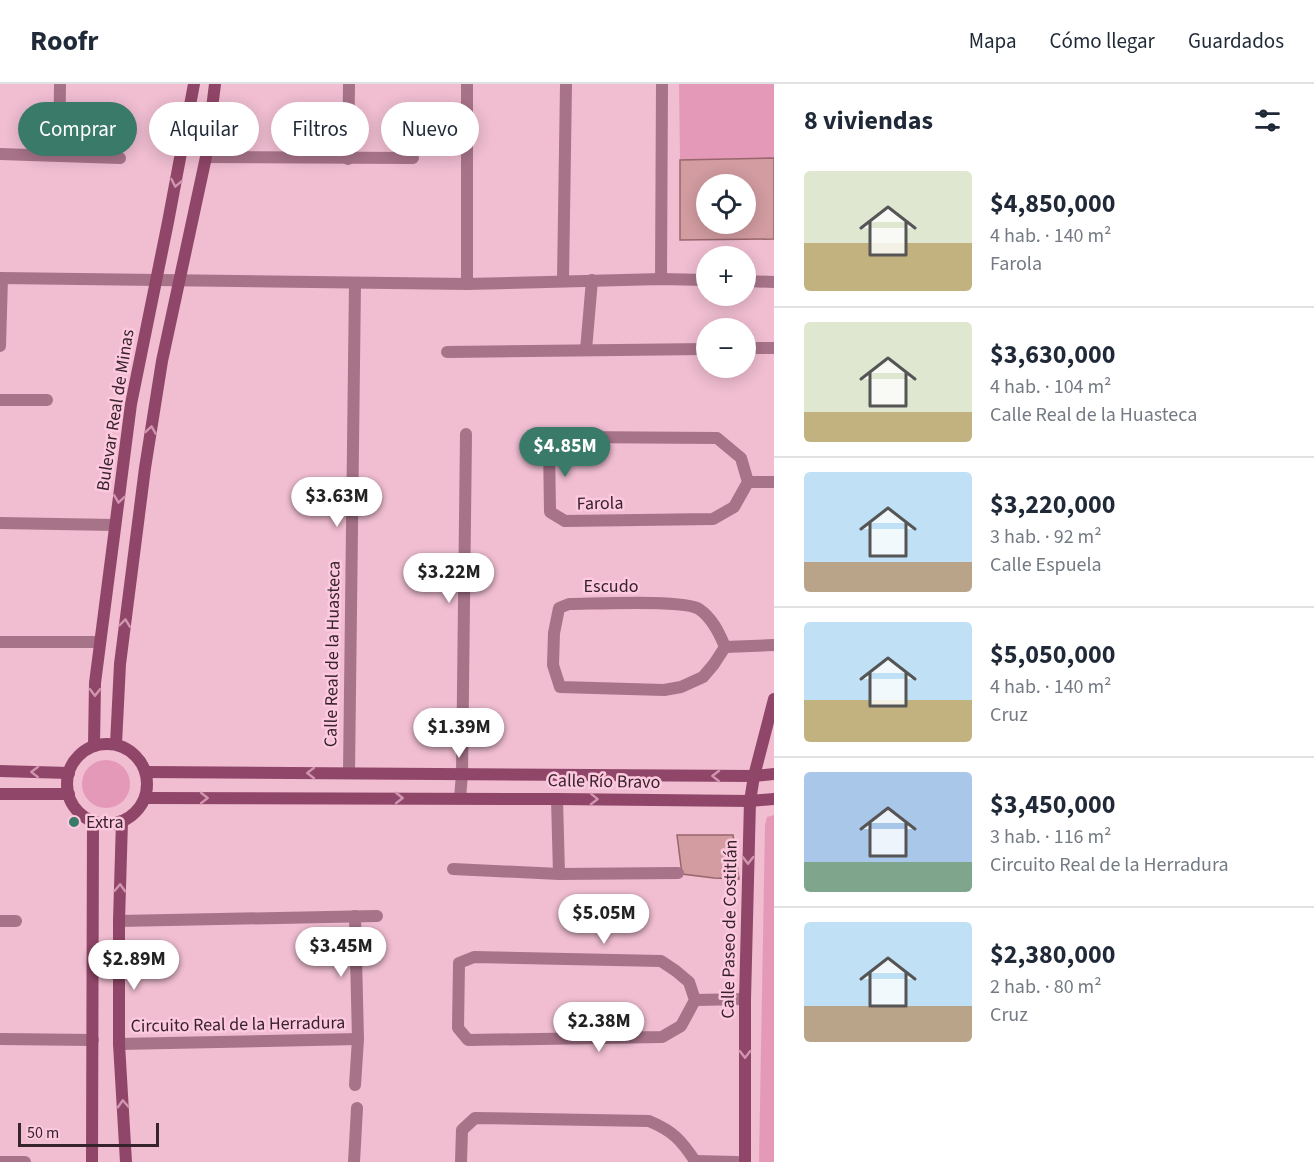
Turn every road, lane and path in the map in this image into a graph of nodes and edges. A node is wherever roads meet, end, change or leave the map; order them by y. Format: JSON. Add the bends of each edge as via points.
{"nodes":[{"id":1,"x":60,"y":84,"type":"edge"},
{"id":2,"x":194,"y":84,"type":"edge"},
{"id":3,"x":215,"y":84,"type":"edge"},
{"id":4,"x":349,"y":84,"type":"edge"},
{"id":5,"x":467,"y":84,"type":"edge"},
{"id":6,"x":566,"y":84,"type":"edge"},
{"id":7,"x":662,"y":84,"type":"edge"},
{"id":8,"x":60,"y":102,"type":"edge"},
{"id":9,"x":0,"y":154,"type":"edge"},
{"id":10,"x":18,"y":155,"type":"edge"},
{"id":11,"x":59,"y":156,"type":"edge"},
{"id":12,"x":206,"y":157,"type":"junction"},
{"id":13,"x":120,"y":158,"type":"dead end"},
{"id":14,"x":348,"y":159,"type":"junction"},
{"id":15,"x":413,"y":159,"type":"dead end"},
{"id":16,"x":1,"y":278,"type":"edge"},
{"id":17,"x":157,"y":279,"type":"junction"},
{"id":18,"x":179,"y":279,"type":"junction"},
{"id":19,"x":661,"y":279,"type":"junction"},
{"id":20,"x":592,"y":280,"type":"junction"},
{"id":21,"x":696,"y":280,"type":"edge"},
{"id":22,"x":563,"y":281,"type":"junction"},
{"id":23,"x":756,"y":281,"type":"edge"},
{"id":24,"x":774,"y":282,"type":"edge"},
{"id":25,"x":355,"y":283,"type":"junction"},
{"id":26,"x":467,"y":284,"type":"junction"},
{"id":27,"x":0,"y":346,"type":"edge"},
{"id":28,"x":756,"y":348,"type":"edge"},
{"id":29,"x":774,"y":348,"type":"edge"},
{"id":30,"x":696,"y":349,"type":"edge"},
{"id":31,"x":586,"y":350,"type":"junction"},
{"id":32,"x":447,"y":352,"type":"dead end"},
{"id":33,"x":0,"y":400,"type":"edge"},
{"id":34,"x":47,"y":400,"type":"dead end"},
{"id":35,"x":466,"y":434,"type":"dead end"},
{"id":36,"x":748,"y":482,"type":"junction"},
{"id":37,"x":774,"y":482,"type":"edge"},
{"id":38,"x":0,"y":523,"type":"edge"},
{"id":39,"x":115,"y":525,"type":"junction"},
{"id":40,"x":0,"y":642,"type":"edge"},
{"id":41,"x":100,"y":642,"type":"junction"},
{"id":42,"x":774,"y":645,"type":"edge"},
{"id":43,"x":725,"y":647,"type":"junction"},
{"id":44,"x":774,"y":699,"type":"edge"},
{"id":45,"x":116,"y":744,"type":"junction"},
{"id":46,"x":94,"y":746,"type":"junction"},
{"id":47,"x":0,"y":771,"type":"edge"},
{"id":48,"x":146,"y":772,"type":"junction"},
{"id":49,"x":69,"y":773,"type":"junction"},
{"id":50,"x":349,"y":773,"type":"junction"},
{"id":51,"x":462,"y":774,"type":"junction"},
{"id":52,"x":774,"y":774,"type":"edge"},
{"id":53,"x":754,"y":777,"type":"junction"},
{"id":54,"x":0,"y":794,"type":"edge"},
{"id":55,"x":69,"y":794,"type":"junction"},
{"id":56,"x":145,"y":798,"type":"junction"},
{"id":57,"x":460,"y":798,"type":"junction"},
{"id":58,"x":557,"y":799,"type":"junction"},
{"id":59,"x":774,"y":800,"type":"edge"},
{"id":60,"x":750,"y":801,"type":"junction"},
{"id":61,"x":93,"y":821,"type":"junction"},
{"id":62,"x":122,"y":821,"type":"junction"},
{"id":63,"x":453,"y":869,"type":"dead end"},
{"id":64,"x":678,"y":873,"type":"dead end"},
{"id":65,"x":560,"y":874,"type":"junction"},
{"id":66,"x":355,"y":916,"type":"junction"},
{"id":67,"x":377,"y":916,"type":"dead end"},
{"id":68,"x":0,"y":921,"type":"edge"},
{"id":69,"x":16,"y":921,"type":"dead end"},
{"id":70,"x":119,"y":921,"type":"junction"},
{"id":71,"x":745,"y":999,"type":"junction"},
{"id":72,"x":696,"y":1000,"type":"junction"},
{"id":73,"x":0,"y":1039,"type":"edge"},
{"id":74,"x":358,"y":1039,"type":"junction"},
{"id":75,"x":93,"y":1040,"type":"junction"},
{"id":76,"x":119,"y":1044,"type":"junction"},
{"id":77,"x":355,"y":1085,"type":"dead end"},
{"id":78,"x":357,"y":1108,"type":"dead end"},
{"id":79,"x":0,"y":1162,"type":"edge"},
{"id":80,"x":26,"y":1162,"type":"edge"},
{"id":81,"x":92,"y":1162,"type":"edge"},
{"id":82,"x":126,"y":1162,"type":"edge"},
{"id":83,"x":354,"y":1162,"type":"edge"},
{"id":84,"x":461,"y":1162,"type":"edge"},
{"id":85,"x":695,"y":1162,"type":"edge"},
{"id":86,"x":737,"y":1162,"type":"edge"},
{"id":87,"x":745,"y":1162,"type":"edge"}],
"edges":[{"from":1,"to":8,"type":"street"},
{"from":2,"to":17,"type":"street","name":"Bulevar Real de Minas","one_way":true},
{"from":3,"to":12,"type":"street"},
{"from":4,"to":14,"type":"street"},
{"from":5,"to":26,"type":"street"},
{"from":6,"to":22,"type":"street"},
{"from":7,"to":19,"type":"street"},
{"from":9,"to":10,"type":"street"},
{"from":11,"to":13,"type":"street"},
{"from":12,"to":14,"type":"street"},
{"from":12,"to":18,"type":"street"},
{"from":14,"to":15,"type":"street"},
{"from":16,"to":17,"type":"street"},
{"from":16,"to":27,"type":"street"},
{"from":17,"to":18,"type":"street"},
{"from":17,"to":39,"type":"street","name":"Bulevar Real de Minas","one_way":true,"via":[[131,404]]},
{"from":18,"to":25,"type":"street"},
{"from":45,"to":18,"type":"street","one_way":true,"via":[[120,664],[145,468]]},
{"from":19,"to":20,"type":"street"},
{"from":19,"to":21,"type":"street"},
{"from":20,"to":22,"type":"street"},
{"from":20,"to":31,"type":"street"},
{"from":22,"to":26,"type":"street"},
{"from":23,"to":24,"type":"street"},
{"from":25,"to":26,"type":"street"},
{"from":25,"to":50,"type":"street","name":"Calle Real de la Huasteca"},
{"from":28,"to":29,"type":"street"},
{"from":30,"to":31,"type":"street"},
{"from":31,"to":32,"type":"street"},
{"from":33,"to":34,"type":"street"},
{"from":35,"to":51,"type":"street"},
{"from":36,"to":36,"type":"street","name":"Farola","via":[[734,507],[713,519],[565,521],[550,512],[549,446],[569,437],[717,438],[741,458]]},
{"from":36,"to":37,"type":"street"},
{"from":38,"to":39,"type":"street"},
{"from":39,"to":41,"type":"street","name":"Bulevar Real de Minas"},
{"from":40,"to":41,"type":"street"},
{"from":41,"to":46,"type":"street","name":"Bulevar Real de Minas","one_way":true},
{"from":42,"to":43,"type":"street"},
{"from":43,"to":43,"type":"street","name":"Escudo","via":[[702,677],[664,690],[560,687],[553,665],[558,608],[569,604],[674,604],[698,608],[717,627]]},
{"from":44,"to":53,"type":"street","name":"Calle Paseo de Costitlán"},
{"from":45,"to":46,"type":"street"},
{"from":45,"to":48,"type":"street","via":[[139,759]]},
{"from":46,"to":49,"type":"street","via":[[74,761]]},
{"from":49,"to":47,"type":"street","one_way":true},
{"from":50,"to":48,"type":"street","name":"Calle Río Bravo","one_way":true},
{"from":48,"to":56,"type":"street"},
{"from":49,"to":55,"type":"street"},
{"from":50,"to":51,"type":"street","name":"Calle Río Bravo"},
{"from":53,"to":51,"type":"street","name":"Calle Río Bravo","one_way":true},
{"from":51,"to":57,"type":"street"},
{"from":52,"to":53,"type":"street","name":"Calle Río Bravo"},
{"from":53,"to":60,"type":"street","name":"Calle Paseo de Costitlán"},
{"from":54,"to":55,"type":"street"},
{"from":55,"to":61,"type":"street","via":[[78,810]]},
{"from":56,"to":57,"type":"street","name":"Calle Río Bravo","one_way":true},
{"from":56,"to":62,"type":"street","via":[[132,816]]},
{"from":57,"to":58,"type":"street","name":"Calle Río Bravo"},
{"from":58,"to":60,"type":"street","name":"Calle Río Bravo","one_way":true},
{"from":58,"to":65,"type":"street"},
{"from":59,"to":60,"type":"street","name":"Calle Río Bravo"},
{"from":60,"to":71,"type":"street","name":"Calle Paseo de Costitlán","one_way":true},
{"from":61,"to":62,"type":"street"},
{"from":61,"to":75,"type":"street"},
{"from":70,"to":62,"type":"street","one_way":true},
{"from":63,"to":65,"type":"street"},
{"from":64,"to":65,"type":"street"},
{"from":66,"to":67,"type":"street"},
{"from":66,"to":70,"type":"street"},
{"from":66,"to":74,"type":"street","name":"Circuito Real de la Herradura"},
{"from":68,"to":69,"type":"street"},
{"from":70,"to":76,"type":"street"},
{"from":71,"to":72,"type":"street"},
{"from":71,"to":87,"type":"street","name":"Calle Paseo de Costitlán","one_way":true},
{"from":72,"to":72,"type":"street","via":[[689,982],[661,961],[474,957],[459,963],[458,1028],[468,1040],[662,1037],[681,1026]]},
{"from":73,"to":75,"type":"street"},
{"from":74,"to":76,"type":"street","name":"Circuito Real de la Herradura"},
{"from":74,"to":77,"type":"street"},
{"from":75,"to":81,"type":"street"},
{"from":82,"to":76,"type":"street","one_way":true},
{"from":78,"to":83,"type":"street"},
{"from":79,"to":80,"type":"street"},
{"from":84,"to":85,"type":"street","via":[[462,1130],[475,1118],[649,1121],[666,1128]]},
{"from":85,"to":86,"type":"street"}]}
